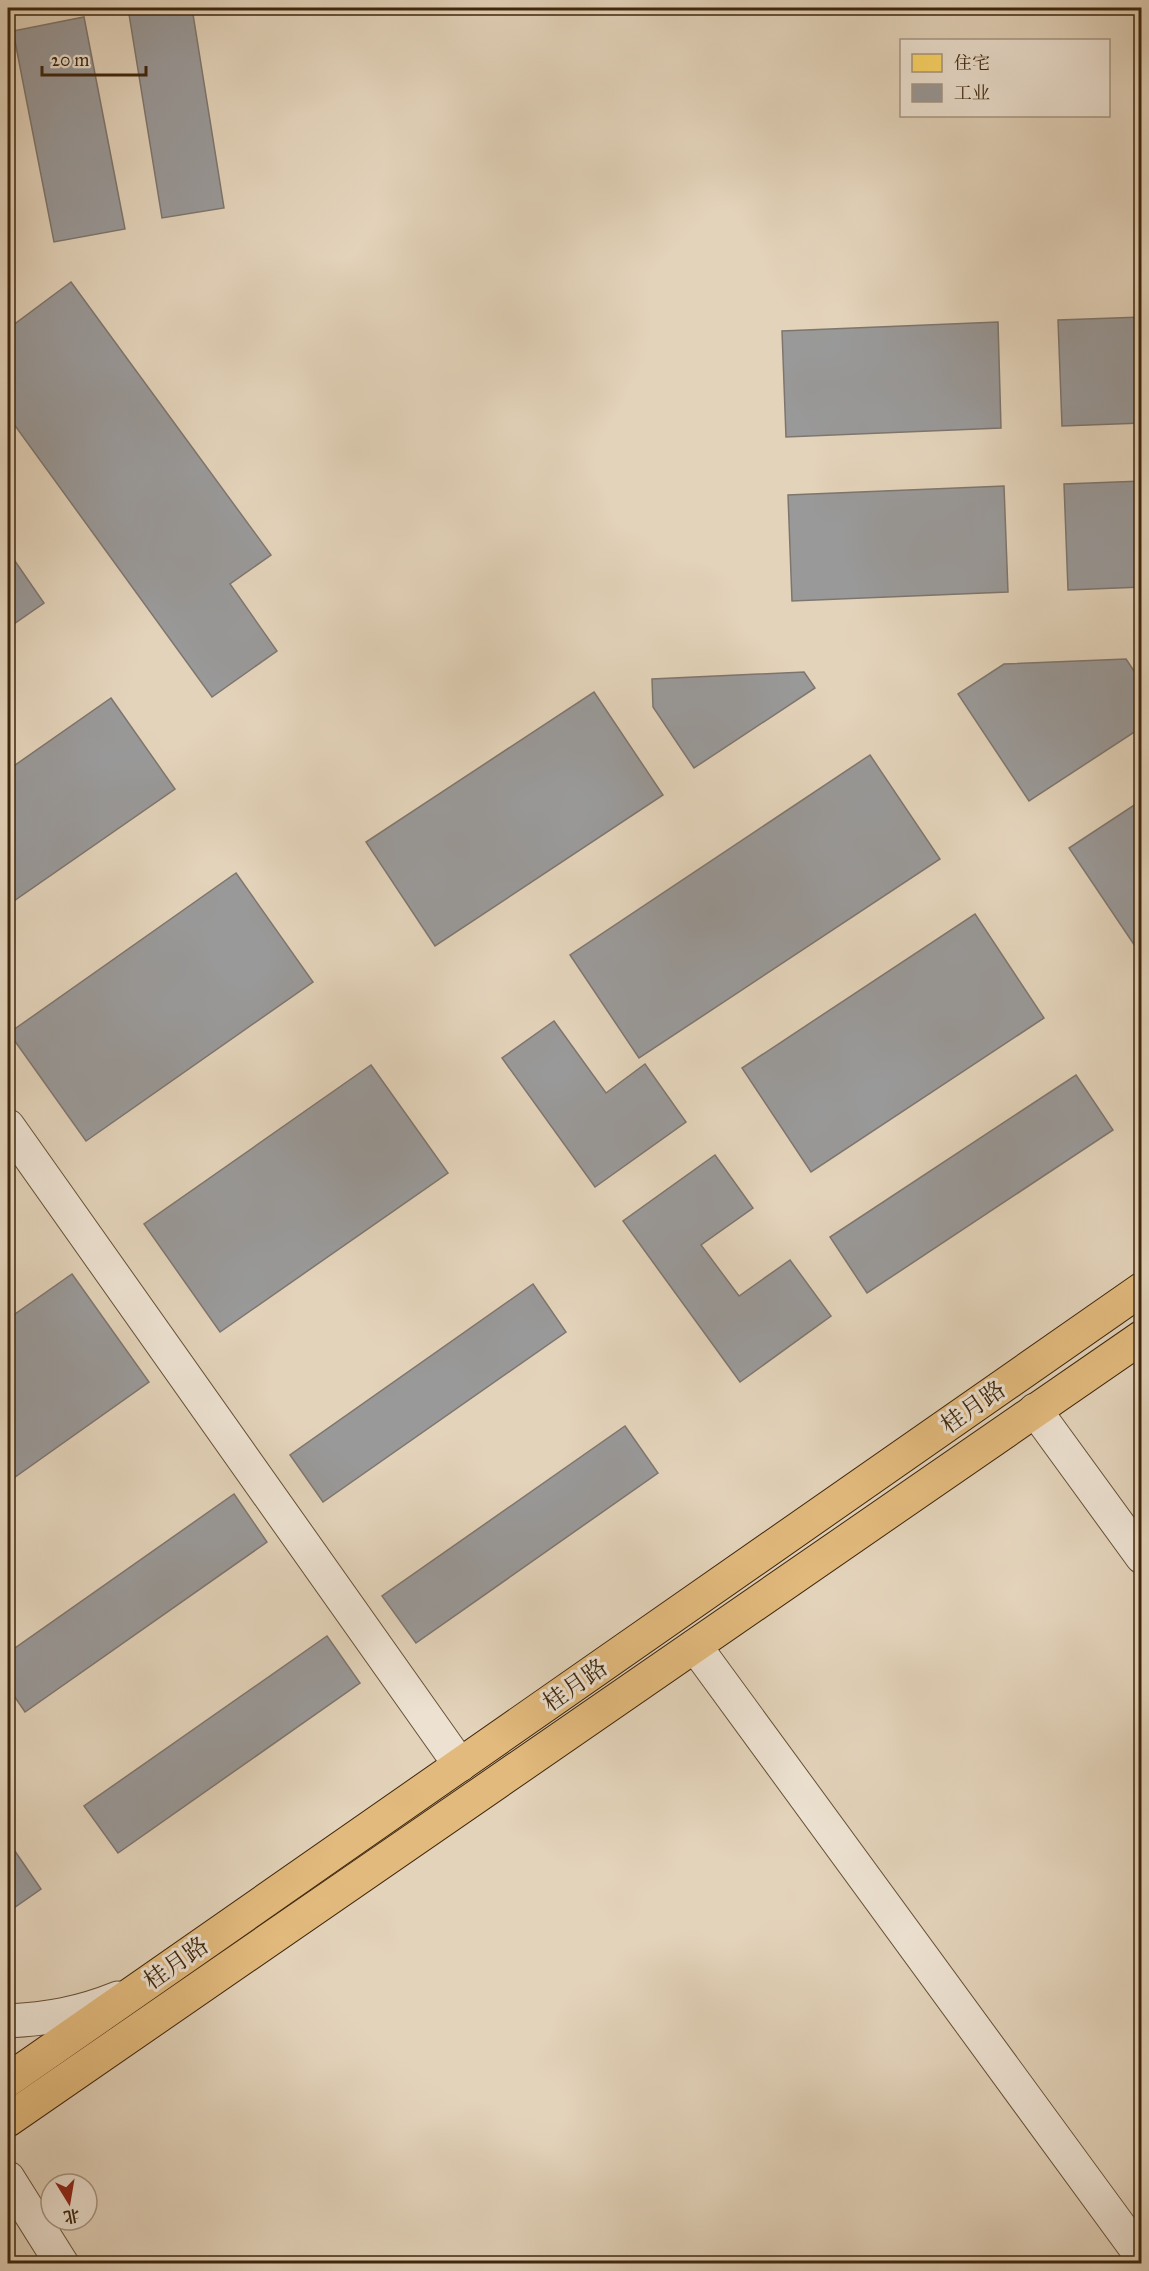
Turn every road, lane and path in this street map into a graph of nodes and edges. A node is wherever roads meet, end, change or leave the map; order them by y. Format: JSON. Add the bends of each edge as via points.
{"nodes":[{"id":1,"x":8,"y":1126,"type":"edge"},
{"id":2,"x":1142,"y":1289,"type":"edge"},
{"id":3,"x":1142,"y":1336,"type":"edge"},
{"id":4,"x":1035,"y":1410,"type":"junction"},
{"id":5,"x":1142,"y":1557,"type":"edge"},
{"id":6,"x":695,"y":1646,"type":"junction"},
{"id":7,"x":460,"y":1765,"type":"junction"},
{"id":8,"x":137,"y":1991,"type":"junction"},
{"id":9,"x":8,"y":2021,"type":"edge"},
{"id":10,"x":8,"y":2080,"type":"edge"},
{"id":11,"x":8,"y":2120,"type":"edge"},
{"id":12,"x":8,"y":2178,"type":"edge"},
{"id":13,"x":1142,"y":2258,"type":"edge"},
{"id":14,"x":62,"y":2264,"type":"edge"}],
"edges":[{"from":1,"to":7,"type":"street"},
{"from":2,"to":7,"type":"main road","name":"桂月路"},
{"from":3,"to":4,"type":"main road","name":"桂月路"},
{"from":4,"to":5,"type":"street"},
{"from":4,"to":6,"type":"main road","name":"桂月路"},
{"from":6,"to":11,"type":"main road","name":"桂月路"},
{"from":6,"to":13,"type":"street"},
{"from":7,"to":8,"type":"main road","name":"桂月路"},
{"from":8,"to":9,"type":"street","via":[[92,2009],[47,2019]]},
{"from":8,"to":10,"type":"main road","name":"桂月路"},
{"from":12,"to":14,"type":"street"}]}
